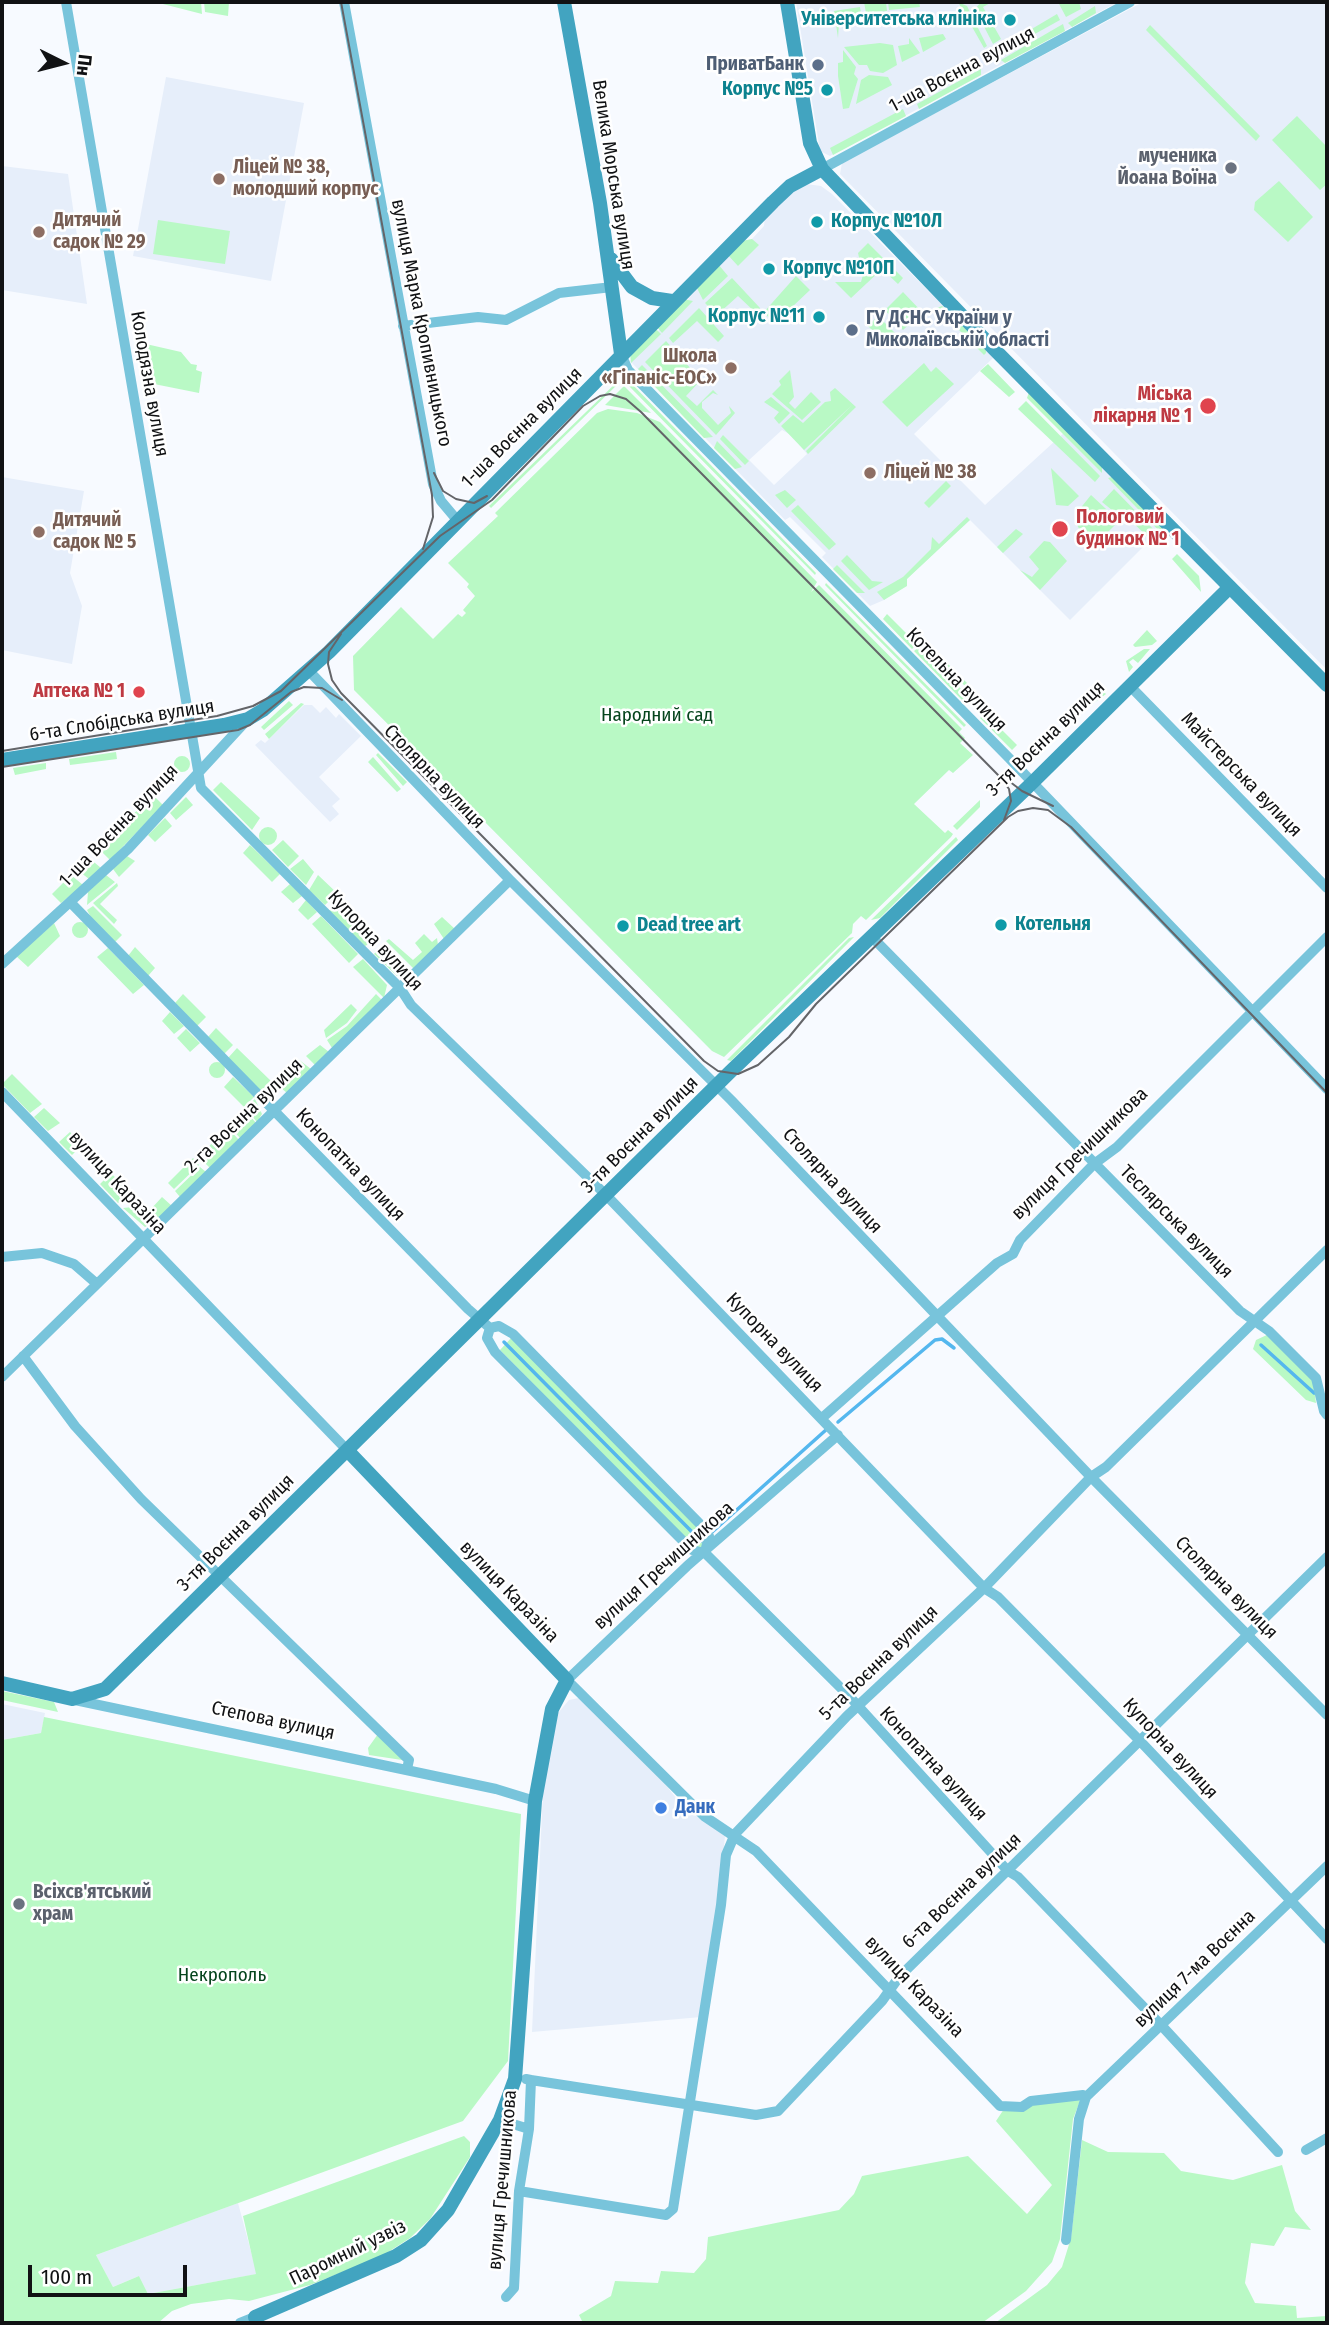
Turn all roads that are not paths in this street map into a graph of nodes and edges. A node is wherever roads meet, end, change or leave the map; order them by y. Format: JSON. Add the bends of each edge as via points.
{"nodes":[{"id":1,"x":66,"y":2,"type":"edge"},
{"id":2,"x":344,"y":2,"type":"edge"},
{"id":3,"x":564,"y":2,"type":"edge"},
{"id":4,"x":787,"y":2,"type":"edge"},
{"id":5,"x":1130,"y":2,"type":"edge"},
{"id":6,"x":822,"y":169,"type":"junction"},
{"id":7,"x":608,"y":253,"type":"junction"},
{"id":8,"x":612,"y":287,"type":"junction"},
{"id":9,"x":672,"y":301,"type":"junction"},
{"id":10,"x":403,"y":326,"type":"junction"},
{"id":11,"x":621,"y":354,"type":"junction"},
{"id":12,"x":457,"y":520,"type":"junction"},
{"id":13,"x":1230,"y":587,"type":"junction"},
{"id":14,"x":310,"y":672,"type":"junction"},
{"id":15,"x":1129,"y":685,"type":"junction"},
{"id":16,"x":1327,"y":685,"type":"edge"},
{"id":17,"x":248,"y":719,"type":"junction"},
{"id":18,"x":191,"y":730,"type":"junction"},
{"id":19,"x":2,"y":760,"type":"edge"},
{"id":20,"x":198,"y":773,"type":"junction"},
{"id":21,"x":1031,"y":784,"type":"junction"},
{"id":22,"x":510,"y":880,"type":"junction"},
{"id":23,"x":1327,"y":888,"type":"edge"},
{"id":24,"x":71,"y":903,"type":"junction"},
{"id":25,"x":871,"y":936,"type":"junction"},
{"id":26,"x":1327,"y":937,"type":"edge"},
{"id":27,"x":2,"y":964,"type":"edge"},
{"id":28,"x":400,"y":988,"type":"junction"},
{"id":29,"x":1251,"y":1012,"type":"junction"},
{"id":30,"x":717,"y":1086,"type":"junction"},
{"id":31,"x":1327,"y":1089,"type":"edge"},
{"id":32,"x":2,"y":1092,"type":"edge"},
{"id":33,"x":274,"y":1111,"type":"junction"},
{"id":34,"x":1094,"y":1164,"type":"junction"},
{"id":35,"x":606,"y":1195,"type":"junction"},
{"id":36,"x":144,"y":1237,"type":"junction"},
{"id":37,"x":1327,"y":1250,"type":"edge"},
{"id":38,"x":2,"y":1257,"type":"edge"},
{"id":39,"x":97,"y":1284,"type":"junction"},
{"id":40,"x":936,"y":1316,"type":"junction"},
{"id":41,"x":1253,"y":1321,"type":"junction"},
{"id":42,"x":485,"y":1324,"type":"junction"},
{"id":43,"x":23,"y":1356,"type":"junction"},
{"id":44,"x":2,"y":1377,"type":"edge"},
{"id":45,"x":1327,"y":1415,"type":"edge"},
{"id":46,"x":822,"y":1418,"type":"junction"},
{"id":47,"x":838,"y":1435,"type":"junction"},
{"id":48,"x":347,"y":1450,"type":"junction"},
{"id":49,"x":1091,"y":1477,"type":"junction"},
{"id":50,"x":705,"y":1553,"type":"junction"},
{"id":51,"x":1327,"y":1557,"type":"edge"},
{"id":52,"x":219,"y":1576,"type":"junction"},
{"id":53,"x":984,"y":1588,"type":"junction"},
{"id":54,"x":1249,"y":1635,"type":"junction"},
{"id":55,"x":567,"y":1680,"type":"junction"},
{"id":56,"x":2,"y":1683,"type":"edge"},
{"id":57,"x":72,"y":1699,"type":"junction"},
{"id":58,"x":857,"y":1707,"type":"junction"},
{"id":59,"x":1327,"y":1715,"type":"edge"},
{"id":60,"x":1141,"y":1742,"type":"junction"},
{"id":61,"x":407,"y":1769,"type":"junction"},
{"id":62,"x":535,"y":1801,"type":"junction"},
{"id":63,"x":734,"y":1834,"type":"junction"},
{"id":64,"x":1327,"y":1866,"type":"edge"},
{"id":65,"x":1008,"y":1871,"type":"junction"},
{"id":66,"x":1291,"y":1901,"type":"junction"},
{"id":67,"x":1327,"y":1939,"type":"edge"},
{"id":68,"x":890,"y":1990,"type":"junction"},
{"id":69,"x":1161,"y":2025,"type":"junction"},
{"id":70,"x":515,"y":2079,"type":"junction"},
{"id":71,"x":531,"y":2080,"type":"junction"},
{"id":72,"x":1086,"y":2097,"type":"junction"},
{"id":73,"x":690,"y":2103,"type":"junction"},
{"id":74,"x":497,"y":2125,"type":"junction"},
{"id":75,"x":529,"y":2129,"type":"junction"},
{"id":76,"x":1327,"y":2138,"type":"edge"},
{"id":77,"x":1306,"y":2150,"type":"dead end"},
{"id":78,"x":1278,"y":2152,"type":"dead end"},
{"id":79,"x":519,"y":2191,"type":"junction"},
{"id":80,"x":1066,"y":2240,"type":"dead end"},
{"id":81,"x":506,"y":2297,"type":"dead end"},
{"id":82,"x":256,"y":2320,"type":"edge"},
{"id":83,"x":240,"y":2323,"type":"edge"}],
"edges":[{"from":1,"to":18,"type":"street","name":"Колодязна вулиця"},
{"from":2,"to":10,"type":"street","name":"вулиця Марка Кропивницького"},
{"from":3,"to":7,"type":"main road","name":"Велика Морська вулиця"},
{"from":4,"to":6,"type":"main road","via":[[810,143]]},
{"from":5,"to":6,"type":"street","name":"1-ша Воєнна вулиця"},
{"from":6,"to":9,"type":"main road","name":"1-ша Воєнна вулиця","via":[[790,186]]},
{"from":6,"to":13,"type":"main road"},
{"from":7,"to":8,"type":"main road","name":"Велика Морська вулиця"},
{"from":7,"to":9,"type":"main road","via":[[632,287],[652,298]]},
{"from":8,"to":10,"type":"street","via":[[559,293],[506,320],[478,317]]},
{"from":8,"to":11,"type":"main road","name":"Велика Морська вулиця"},
{"from":9,"to":11,"type":"main road","name":"1-ша Воєнна вулиця"},
{"from":10,"to":12,"type":"street","name":"вулиця Марка Кропивницького","via":[[433,484],[440,501]]},
{"from":11,"to":12,"type":"main road","name":"1-ша Воєнна вулиця"},
{"from":11,"to":21,"type":"street","name":"Котельна вулиця","via":[[628,370]]},
{"from":12,"to":14,"type":"main road","name":"1-ша Воєнна вулиця"},
{"from":13,"to":15,"type":"main road","name":"3-тя Воєнна вулиця"},
{"from":13,"to":16,"type":"main road"},
{"from":14,"to":17,"type":"main road","name":"1-ша Воєнна вулиця"},
{"from":14,"to":22,"type":"street","name":"Столярна вулиця"},
{"from":15,"to":21,"type":"main road","name":"3-тя Воєнна вулиця"},
{"from":15,"to":23,"type":"street","name":"Майстерська вулиця"},
{"from":17,"to":18,"type":"main road","name":"6-та Слобідська вулиця"},
{"from":17,"to":20,"type":"street","name":"1-ша Воєнна вулиця"},
{"from":18,"to":19,"type":"main road","name":"6-та Слобідська вулиця"},
{"from":18,"to":20,"type":"street","name":"Колодязна вулиця"},
{"from":20,"to":24,"type":"street","name":"1-ша Воєнна вулиця"},
{"from":20,"to":28,"type":"street","name":"Купорна вулиця","via":[[206,794]]},
{"from":21,"to":25,"type":"main road","name":"3-тя Воєнна вулиця"},
{"from":21,"to":29,"type":"street","name":"Котельна вулиця"},
{"from":22,"to":28,"type":"street","name":"2-га Воєнна вулиця"},
{"from":22,"to":30,"type":"street","name":"Столярна вулиця"},
{"from":24,"to":27,"type":"street","name":"1-ша Воєнна вулиця"},
{"from":24,"to":33,"type":"street","name":"Конопатна вулиця"},
{"from":25,"to":30,"type":"main road","name":"3-тя Воєнна вулиця"},
{"from":25,"to":34,"type":"street","name":"Теслярська вулиця"},
{"from":26,"to":29,"type":"street","name":"вулиця Гречишникова"},
{"from":28,"to":33,"type":"street","name":"2-га Воєнна вулиця"},
{"from":28,"to":35,"type":"street","name":"Купорна вулиця","via":[[411,1005]]},
{"from":29,"to":31,"type":"street","name":"Котельна вулиця"},
{"from":29,"to":34,"type":"street","name":"вулиця Гречишникова"},
{"from":30,"to":35,"type":"main road","name":"3-тя Воєнна вулиця"},
{"from":30,"to":40,"type":"street","name":"Столярна вулиця"},
{"from":32,"to":36,"type":"street","name":"вулиця Каразіна"},
{"from":33,"to":36,"type":"street","name":"2-га Воєнна вулиця"},
{"from":33,"to":42,"type":"street","name":"Конопатна вулиця"},
{"from":34,"to":40,"type":"street","name":"вулиця Гречишникова","via":[[1020,1240],[1013,1254]]},
{"from":34,"to":41,"type":"street","name":"Теслярська вулиця"},
{"from":35,"to":42,"type":"main road","name":"3-тя Воєнна вулиця"},
{"from":35,"to":46,"type":"street","name":"Купорна вулиця"},
{"from":36,"to":39,"type":"street","name":"2-га Воєнна вулиця"},
{"from":36,"to":48,"type":"street","name":"вулиця Каразіна","via":[[157,1256]]},
{"from":37,"to":41,"type":"street","name":"5-та Воєнна вулиця"},
{"from":38,"to":39,"type":"street","via":[[42,1253],[74,1264]]},
{"from":39,"to":43,"type":"street","name":"2-га Воєнна вулиця"},
{"from":40,"to":46,"type":"street","name":"вулиця Гречишникова"},
{"from":40,"to":49,"type":"street","name":"Столярна вулиця"},
{"from":41,"to":45,"type":"street","name":"Теслярська вулиця","via":[[1316,1378]]},
{"from":41,"to":49,"type":"street","name":"5-та Воєнна вулиця"},
{"from":42,"to":48,"type":"main road","name":"3-тя Воєнна вулиця"},
{"from":42,"to":50,"type":"street","name":"Конопатна вулиця","via":[[495,1352],[692,1550]]},
{"from":42,"to":50,"type":"street","name":"Конопатна вулиця","via":[[513,1335],[699,1523],[709,1536]]},
{"from":43,"to":44,"type":"street","name":"2-га Воєнна вулиця"},
{"from":43,"to":52,"type":"street","via":[[75,1426]]},
{"from":46,"to":47,"type":"street","name":"Купорна вулиця"},
{"from":47,"to":50,"type":"street","name":"вулиця Гречишникова"},
{"from":47,"to":53,"type":"street","name":"Купорна вулиця"},
{"from":48,"to":52,"type":"main road","name":"3-тя Воєнна вулиця"},
{"from":48,"to":55,"type":"main road","name":"вулиця Каразіна"},
{"from":49,"to":53,"type":"street","name":"5-та Воєнна вулиця"},
{"from":49,"to":54,"type":"street","name":"Столярна вулиця"},
{"from":50,"to":55,"type":"street","name":"вулиця Гречишникова"},
{"from":50,"to":58,"type":"street","name":"Конопатна вулиця"},
{"from":51,"to":54,"type":"street","name":"6-та Воєнна вулиця"},
{"from":52,"to":57,"type":"main road","name":"3-тя Воєнна вулиця","via":[[105,1689]]},
{"from":52,"to":61,"type":"street","via":[[401,1752],[408,1760]]},
{"from":53,"to":58,"type":"street","name":"5-та Воєнна вулиця"},
{"from":53,"to":60,"type":"street","name":"Купорна вулиця"},
{"from":54,"to":59,"type":"street","name":"Столярна вулиця"},
{"from":54,"to":60,"type":"street","name":"6-та Воєнна вулиця"},
{"from":55,"to":62,"type":"main road","name":"вулиця Гречишникова","via":[[552,1709]]},
{"from":55,"to":63,"type":"street","name":"вулиця Каразіна","via":[[704,1816]]},
{"from":56,"to":57,"type":"main road","name":"Степова вулиця"},
{"from":57,"to":61,"type":"street","name":"Степова вулиця"},
{"from":58,"to":63,"type":"street","name":"5-та Воєнна вулиця"},
{"from":58,"to":65,"type":"street","name":"Конопатна вулиця"},
{"from":60,"to":65,"type":"street","name":"6-та Воєнна вулиця"},
{"from":60,"to":66,"type":"street","name":"Купорна вулиця"},
{"from":61,"to":62,"type":"street","name":"Степова вулиця"},
{"from":62,"to":70,"type":"main road","name":"вулиця Гречишникова"},
{"from":63,"to":68,"type":"street","name":"вулиця Каразіна","via":[[757,1851]]},
{"from":63,"to":73,"type":"street","name":"5-та Воєнна вулиця","via":[[726,1855]]},
{"from":64,"to":66,"type":"street","name":"вулиця 7-ма Воєнна"},
{"from":65,"to":68,"type":"street","name":"6-та Воєнна вулиця"},
{"from":65,"to":69,"type":"street","name":"Конопатна вулиця"},
{"from":66,"to":67,"type":"street","name":"Купорна вулиця"},
{"from":66,"to":69,"type":"street","name":"вулиця 7-ма Воєнна"},
{"from":68,"to":72,"type":"street","name":"вулиця Каразіна","via":[[1000,2106]]},
{"from":68,"to":73,"type":"street","name":"6-та Воєнна вулиця","via":[[778,2111],[756,2115]]},
{"from":69,"to":72,"type":"street","name":"вулиця 7-ма Воєнна"},
{"from":69,"to":78,"type":"street","name":"Конопатна вулиця"},
{"from":70,"to":71,"type":"street","name":"вулиця Гречишникова"},
{"from":70,"to":74,"type":"main road","name":"вулиця Гречишникова"},
{"from":71,"to":73,"type":"street","name":"6-та Воєнна вулиця"},
{"from":71,"to":75,"type":"street","name":"вулиця Гречишникова"},
{"from":72,"to":80,"type":"street","via":[[1079,2119]]},
{"from":73,"to":79,"type":"street","name":"5-та Воєнна вулиця","via":[[675,2205],[669,2214]]},
{"from":74,"to":75,"type":"street"},
{"from":74,"to":82,"type":"main road","name":"Паромний узвіз","via":[[448,2210],[421,2240]]},
{"from":75,"to":79,"type":"street","name":"вулиця Гречишникова"},
{"from":76,"to":77,"type":"street"},
{"from":79,"to":81,"type":"street","name":"вулиця Гречишникова","via":[[513,2288]]},
{"from":82,"to":83,"type":"street"}]}
